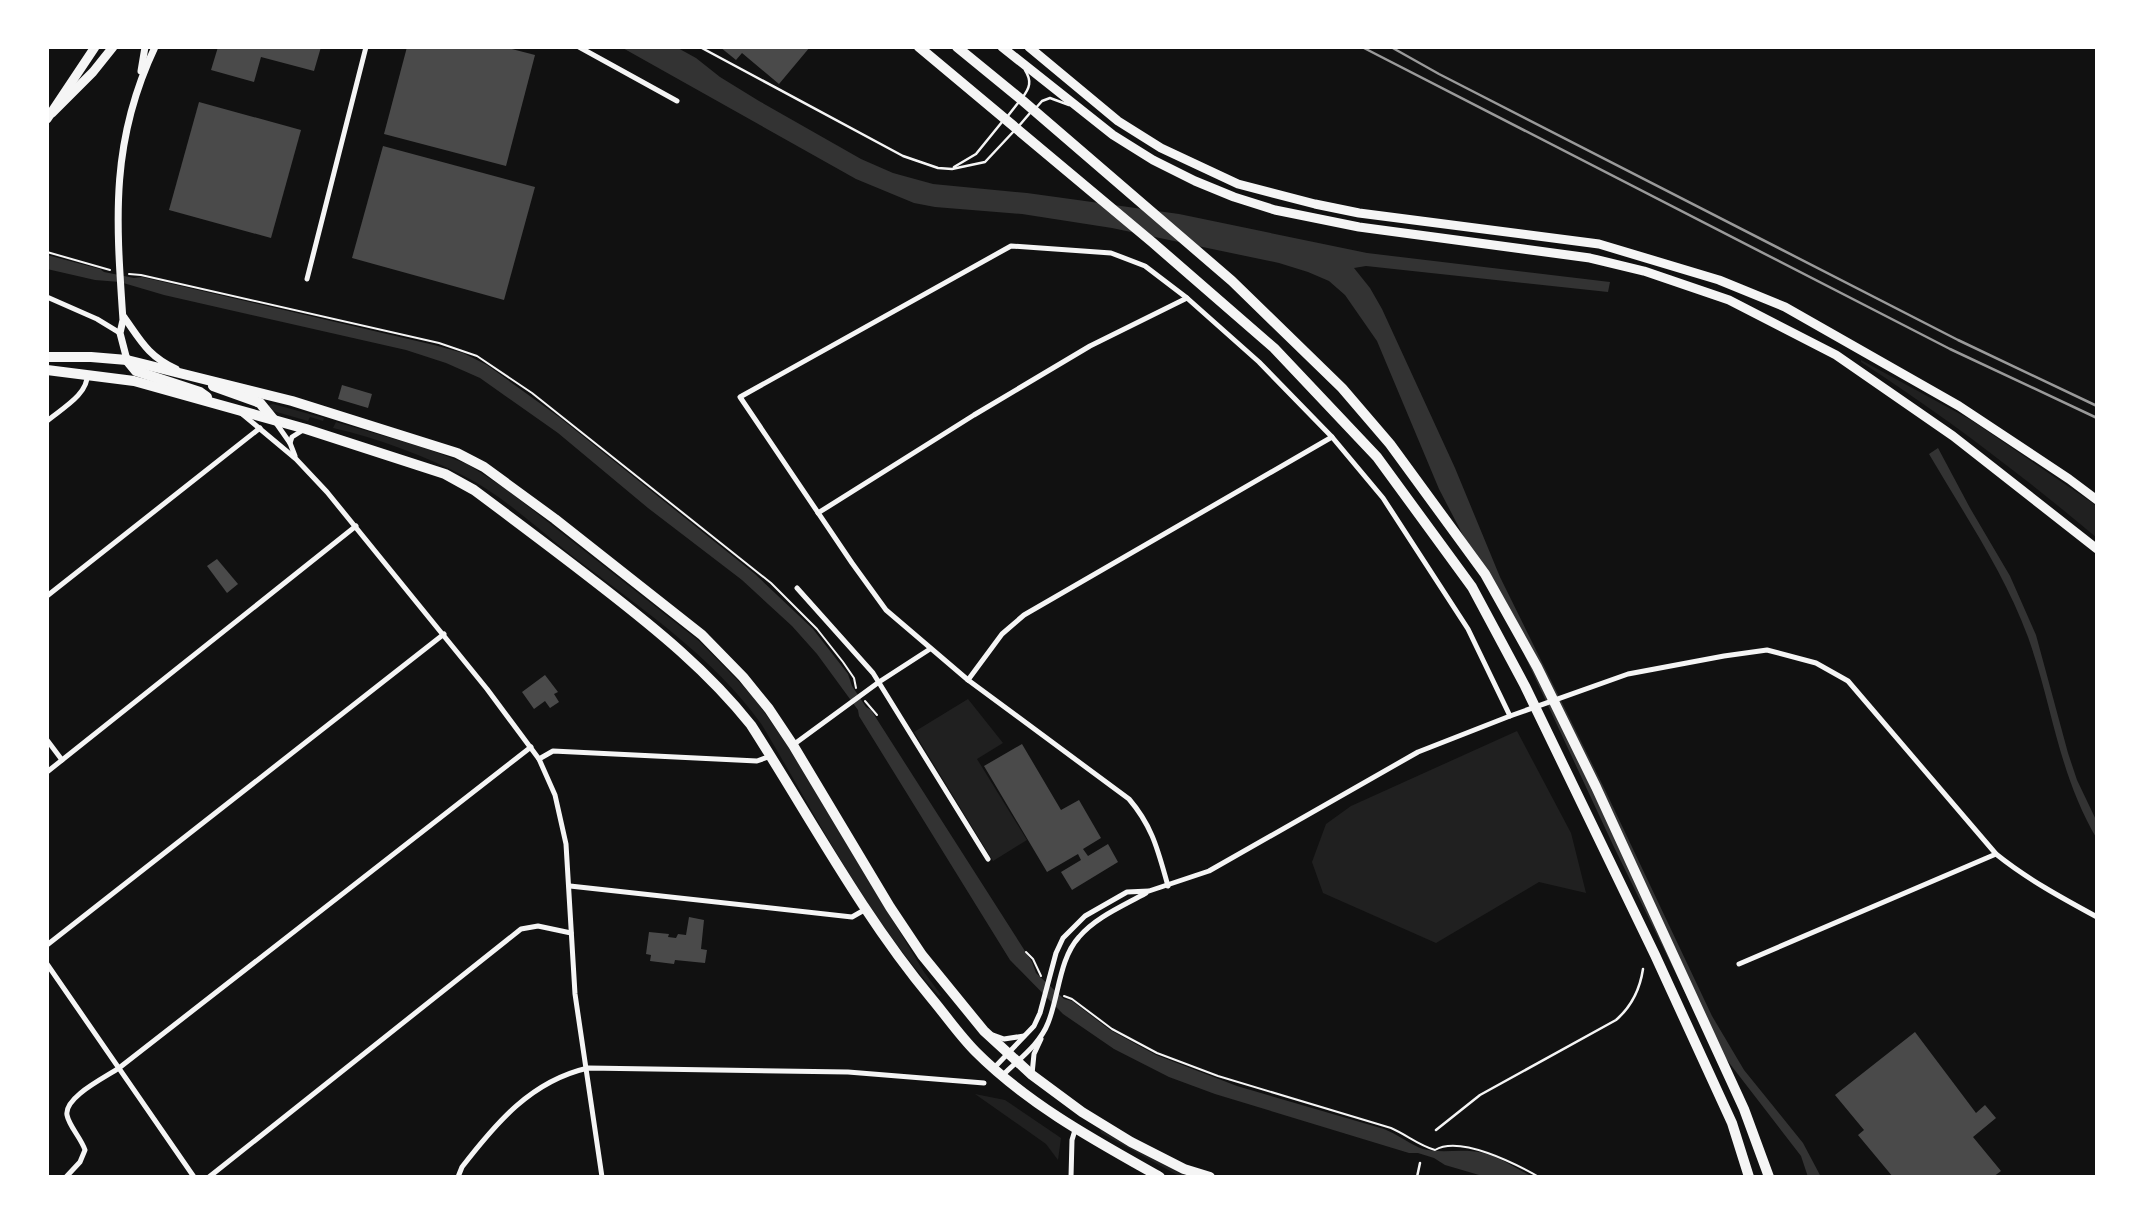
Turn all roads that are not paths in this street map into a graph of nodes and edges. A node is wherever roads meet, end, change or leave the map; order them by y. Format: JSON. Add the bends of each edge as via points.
{"nodes":[{"id":1,"x":95,"y":47,"type":"edge"},
{"id":2,"x":113,"y":47,"type":"edge"},
{"id":3,"x":155,"y":47,"type":"edge"},
{"id":4,"x":366,"y":47,"type":"edge"},
{"id":5,"x":579,"y":47,"type":"edge"},
{"id":6,"x":700,"y":47,"type":"edge"},
{"id":7,"x":919,"y":47,"type":"edge"},
{"id":8,"x":957,"y":47,"type":"edge"},
{"id":9,"x":1002,"y":47,"type":"edge"},
{"id":10,"x":1029,"y":47,"type":"edge"},
{"id":11,"x":143,"y":49,"type":"edge"},
{"id":12,"x":1019,"y":61,"type":"junction"},
{"id":13,"x":140,"y":79,"type":"junction"},
{"id":14,"x":677,"y":101,"type":"dead end"},
{"id":15,"x":1075,"y":107,"type":"junction"},
{"id":16,"x":50,"y":116,"type":"edge"},
{"id":17,"x":951,"y":169,"type":"junction"},
{"id":18,"x":307,"y":279,"type":"dead end"},
{"id":19,"x":47,"y":297,"type":"edge"},
{"id":20,"x":1186,"y":298,"type":"junction"},
{"id":21,"x":123,"y":317,"type":"junction"},
{"id":22,"x":120,"y":333,"type":"junction"},
{"id":23,"x":47,"y":357,"type":"edge"},
{"id":24,"x":127,"y":360,"type":"junction"},
{"id":25,"x":47,"y":370,"type":"edge"},
{"id":26,"x":87,"y":374,"type":"junction"},
{"id":27,"x":194,"y":376,"type":"junction"},
{"id":28,"x":219,"y":404,"type":"junction"},
{"id":29,"x":235,"y":409,"type":"junction"},
{"id":30,"x":273,"y":419,"type":"junction"},
{"id":31,"x":47,"y":421,"type":"edge"},
{"id":32,"x":260,"y":428,"type":"junction"},
{"id":33,"x":306,"y":429,"type":"junction"},
{"id":34,"x":1332,"y":437,"type":"junction"},
{"id":35,"x":290,"y":443,"type":"junction"},
{"id":36,"x":296,"y":459,"type":"junction"},
{"id":37,"x":2097,"y":500,"type":"edge"},
{"id":38,"x":818,"y":513,"type":"junction"},
{"id":39,"x":356,"y":526,"type":"junction"},
{"id":40,"x":2097,"y":549,"type":"edge"},
{"id":41,"x":797,"y":588,"type":"dead end"},
{"id":42,"x":47,"y":596,"type":"edge"},
{"id":43,"x":444,"y":634,"type":"junction"},
{"id":44,"x":930,"y":649,"type":"junction"},
{"id":45,"x":968,"y":680,"type":"junction"},
{"id":46,"x":878,"y":682,"type":"junction"},
{"id":47,"x":1510,"y":716,"type":"junction"},
{"id":48,"x":47,"y":740,"type":"edge"},
{"id":49,"x":793,"y":745,"type":"junction"},
{"id":50,"x":531,"y":747,"type":"junction"},
{"id":51,"x":771,"y":756,"type":"junction"},
{"id":52,"x":538,"y":759,"type":"junction"},
{"id":53,"x":61,"y":760,"type":"junction"},
{"id":54,"x":47,"y":772,"type":"edge"},
{"id":55,"x":1996,"y":854,"type":"junction"},
{"id":56,"x":988,"y":859,"type":"dead end"},
{"id":57,"x":570,"y":886,"type":"junction"},
{"id":58,"x":1168,"y":886,"type":"junction"},
{"id":59,"x":1149,"y":891,"type":"junction"},
{"id":60,"x":866,"y":909,"type":"junction"},
{"id":61,"x":2097,"y":917,"type":"edge"},
{"id":62,"x":571,"y":933,"type":"junction"},
{"id":63,"x":47,"y":945,"type":"edge"},
{"id":64,"x":47,"y":964,"type":"edge"},
{"id":65,"x":1739,"y":964,"type":"dead end"},
{"id":66,"x":1643,"y":970,"type":"dead end"},
{"id":67,"x":984,"y":1031,"type":"junction"},
{"id":68,"x":1024,"y":1036,"type":"junction"},
{"id":69,"x":1042,"y":1037,"type":"junction"},
{"id":70,"x":1013,"y":1058,"type":"junction"},
{"id":71,"x":588,"y":1068,"type":"junction"},
{"id":72,"x":994,"y":1068,"type":"junction"},
{"id":73,"x":119,"y":1069,"type":"junction"},
{"id":74,"x":1003,"y":1075,"type":"junction"},
{"id":75,"x":1032,"y":1075,"type":"junction"},
{"id":76,"x":984,"y":1083,"type":"dead end"},
{"id":77,"x":1075,"y":1130,"type":"junction"},
{"id":78,"x":1436,"y":1130,"type":"dead end"},
{"id":79,"x":1420,"y":1163,"type":"dead end"},
{"id":80,"x":65,"y":1177,"type":"edge"},
{"id":81,"x":194,"y":1177,"type":"edge"},
{"id":82,"x":209,"y":1177,"type":"edge"},
{"id":83,"x":458,"y":1177,"type":"edge"},
{"id":84,"x":602,"y":1177,"type":"edge"},
{"id":85,"x":1071,"y":1177,"type":"edge"},
{"id":86,"x":1160,"y":1177,"type":"edge"},
{"id":87,"x":1210,"y":1177,"type":"edge"},
{"id":88,"x":1417,"y":1177,"type":"edge"},
{"id":89,"x":1749,"y":1177,"type":"edge"},
{"id":90,"x":1769,"y":1177,"type":"edge"}],
"edges":[{"from":1,"to":16,"type":"main road"},
{"from":2,"to":16,"type":"main road"},
{"from":3,"to":13,"type":"street"},
{"from":4,"to":18,"type":"street"},
{"from":5,"to":14,"type":"street"},
{"from":6,"to":17,"type":"lane","via":[[903,156]]},
{"from":7,"to":89,"type":"highway","via":[[1274,348],[1377,457],[1472,587],[1525,686],[1682,1015],[1731,1123]]},
{"from":8,"to":90,"type":"highway","via":[[1231,281],[1342,388],[1390,444],[1485,573],[1602,799],[1744,1109]]},
{"from":9,"to":12,"type":"main road"},
{"from":10,"to":37,"type":"main road","via":[[1118,121],[1161,148],[1238,184],[1359,212],[1599,244],[1719,280],[1785,307],[1959,406]]},
{"from":11,"to":13,"type":"street"},
{"from":12,"to":15,"type":"main road"},
{"from":12,"to":17,"type":"lane","via":[[1030,78],[1029,89],[976,154]]},
{"from":13,"to":21,"type":"street","via":[[128,116],[118,184]]},
{"from":15,"to":17,"type":"lane","via":[[1050,98],[985,162]]},
{"from":15,"to":40,"type":"main road","via":[[1153,160],[1195,181],[1275,210],[1359,227],[1590,258],[1729,300],[1846,362],[1953,436]]},
{"from":19,"to":22,"type":"street"},
{"from":20,"to":34,"type":"street","via":[[1259,362]]},
{"from":20,"to":38,"type":"street","via":[[1090,346]]},
{"from":20,"to":38,"type":"street","via":[[1145,266],[1111,253],[1011,246],[740,397]]},
{"from":21,"to":22,"type":"street"},
{"from":21,"to":27,"type":"street","via":[[149,353]]},
{"from":22,"to":24,"type":"street"},
{"from":23,"to":24,"type":"highway"},
{"from":24,"to":27,"type":"highway"},
{"from":24,"to":28,"type":"highway","via":[[136,372],[200,392]]},
{"from":25,"to":26,"type":"highway"},
{"from":26,"to":28,"type":"highway","via":[[134,381]]},
{"from":26,"to":31,"type":"street","via":[[81,392]]},
{"from":27,"to":30,"type":"highway","via":[[260,403]]},
{"from":27,"to":49,"type":"highway","via":[[335,414],[457,453],[484,467],[702,635],[761,698]]},
{"from":28,"to":29,"type":"highway"},
{"from":29,"to":30,"type":"highway"},
{"from":29,"to":32,"type":"street"},
{"from":30,"to":33,"type":"highway"},
{"from":30,"to":35,"type":"street"},
{"from":32,"to":36,"type":"street"},
{"from":32,"to":42,"type":"street"},
{"from":33,"to":35,"type":"street","via":[[297,432]]},
{"from":33,"to":51,"type":"highway","via":[[445,474],[474,490],[684,653],[727,695]]},
{"from":34,"to":45,"type":"street","via":[[1024,615],[1002,635]]},
{"from":34,"to":47,"type":"street","via":[[1383,498],[1444,591]]},
{"from":35,"to":36,"type":"street"},
{"from":36,"to":39,"type":"street"},
{"from":38,"to":44,"type":"street","via":[[886,610]]},
{"from":39,"to":43,"type":"street"},
{"from":39,"to":53,"type":"street"},
{"from":41,"to":46,"type":"street"},
{"from":43,"to":50,"type":"street"},
{"from":43,"to":63,"type":"street"},
{"from":44,"to":45,"type":"street"},
{"from":44,"to":46,"type":"street"},
{"from":45,"to":58,"type":"street","via":[[1129,799],[1154,836]]},
{"from":46,"to":49,"type":"street"},
{"from":46,"to":56,"type":"street"},
{"from":47,"to":55,"type":"street","via":[[1628,674],[1746,652],[1767,650],[1816,663],[1848,681]]},
{"from":47,"to":58,"type":"street","via":[[1418,752],[1209,871]]},
{"from":48,"to":53,"type":"street"},
{"from":49,"to":67,"type":"highway","via":[[922,955]]},
{"from":50,"to":52,"type":"street"},
{"from":50,"to":73,"type":"street"},
{"from":51,"to":52,"type":"street","via":[[758,761],[553,751]]},
{"from":51,"to":60,"type":"highway"},
{"from":52,"to":57,"type":"street","via":[[562,822]]},
{"from":53,"to":54,"type":"street"},
{"from":55,"to":61,"type":"street"},
{"from":55,"to":65,"type":"street"},
{"from":57,"to":60,"type":"street","via":[[852,918]]},
{"from":57,"to":62,"type":"street"},
{"from":58,"to":59,"type":"street"},
{"from":59,"to":68,"type":"street","via":[[1127,892],[1085,916],[1063,939],[1040,1013]]},
{"from":59,"to":69,"type":"street","via":[[1102,918],[1077,939]]},
{"from":60,"to":72,"type":"highway","via":[[922,988]]},
{"from":62,"to":71,"type":"street","via":[[575,994]]},
{"from":62,"to":82,"type":"street","via":[[538,926],[521,929]]},
{"from":64,"to":73,"type":"street"},
{"from":66,"to":78,"type":"lane","via":[[1632,1001],[1616,1020],[1480,1095]]},
{"from":67,"to":68,"type":"street","via":[[1004,1038]]},
{"from":67,"to":70,"type":"highway"},
{"from":68,"to":70,"type":"street"},
{"from":69,"to":70,"type":"street"},
{"from":69,"to":75,"type":"street"},
{"from":70,"to":72,"type":"street"},
{"from":70,"to":74,"type":"street"},
{"from":70,"to":75,"type":"highway"},
{"from":71,"to":76,"type":"street","via":[[848,1072]]},
{"from":71,"to":83,"type":"street","via":[[548,1082],[508,1112]]},
{"from":71,"to":84,"type":"street"},
{"from":72,"to":74,"type":"highway"},
{"from":73,"to":80,"type":"street","via":[[73,1098],[68,1107],[67,1116],[85,1150]]},
{"from":73,"to":81,"type":"street"},
{"from":74,"to":77,"type":"highway"},
{"from":75,"to":87,"type":"highway","via":[[1131,1142]]},
{"from":77,"to":85,"type":"street"},
{"from":77,"to":86,"type":"highway"},
{"from":79,"to":88,"type":"lane"}]}
